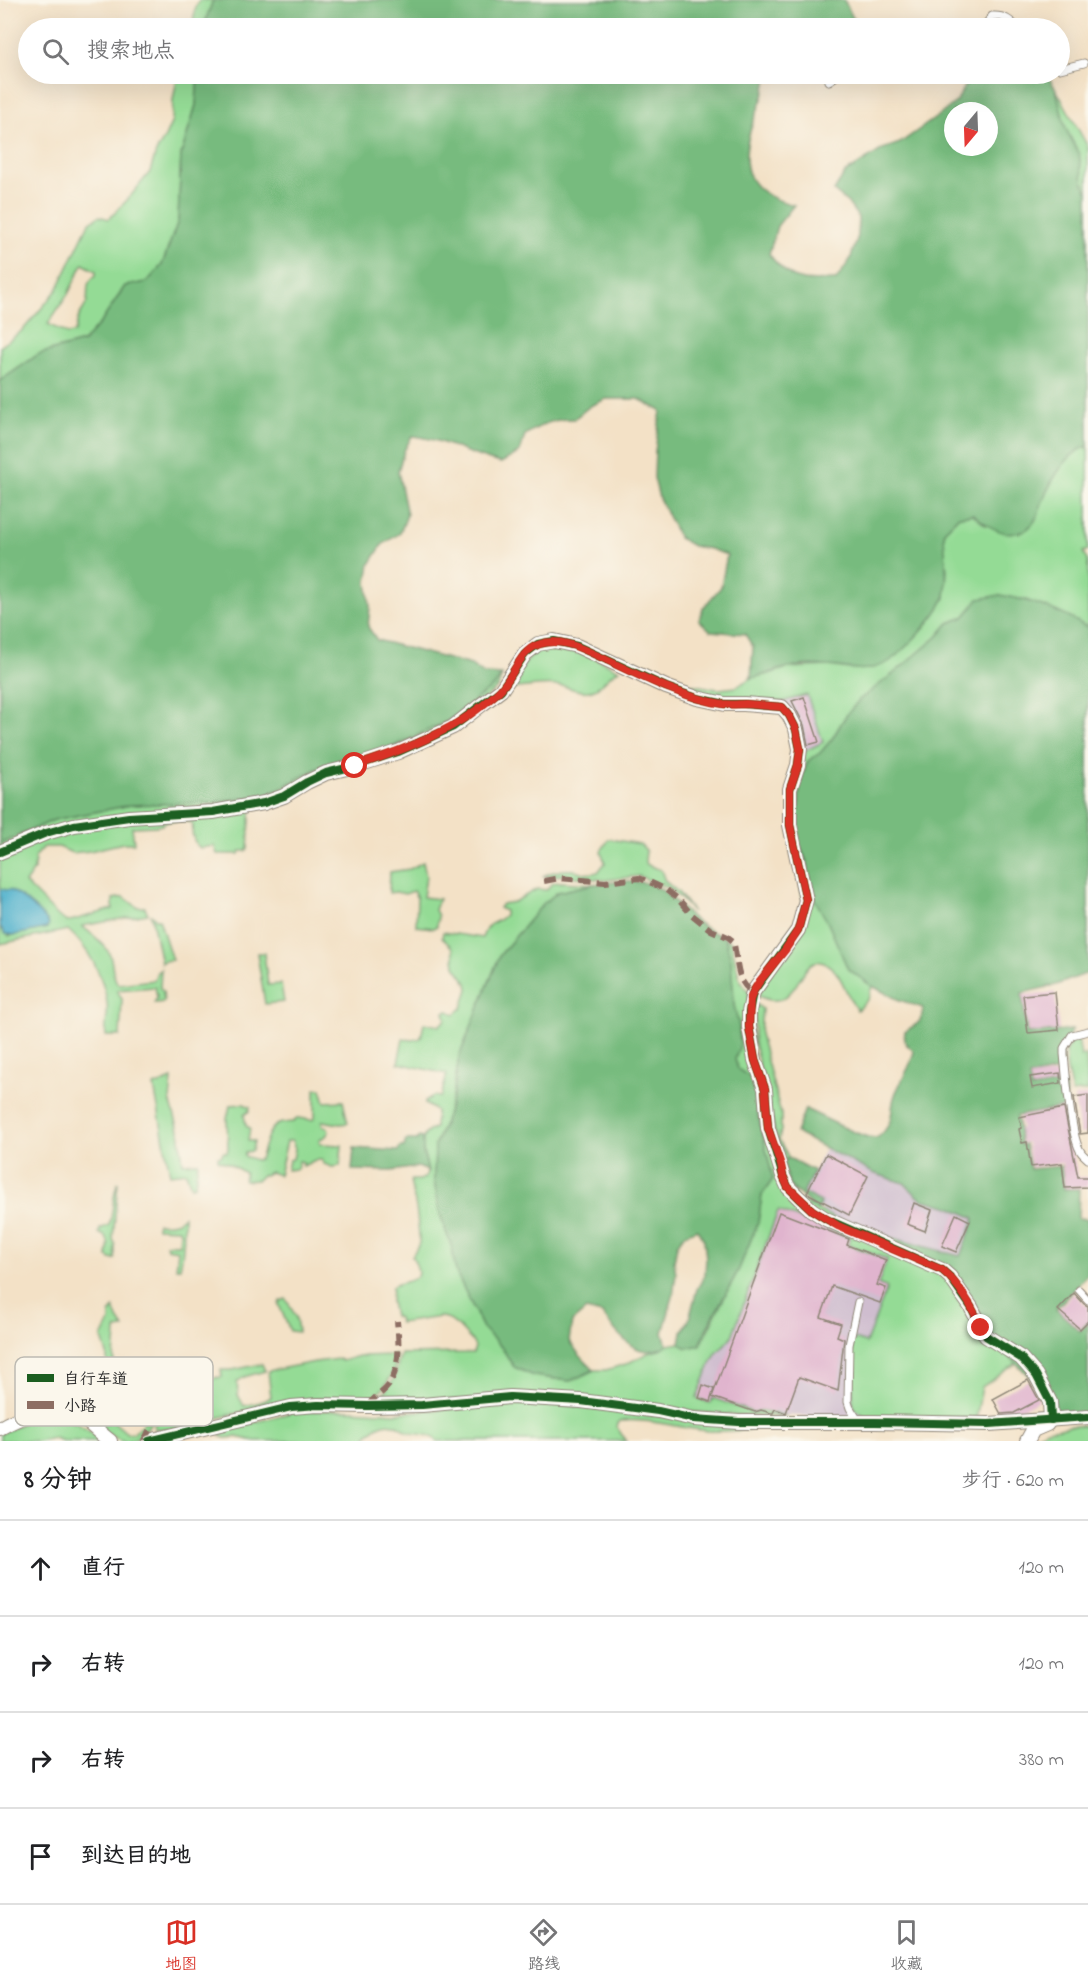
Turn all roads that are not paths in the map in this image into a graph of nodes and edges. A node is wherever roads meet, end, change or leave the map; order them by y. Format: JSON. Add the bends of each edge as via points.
{"nodes":[{"id":1,"x":990,"y":18,"type":"edge"},
{"id":2,"x":1006,"y":18,"type":"edge"},
{"id":3,"x":1084,"y":63,"type":"dead end"},
{"id":4,"x":1070,"y":66,"type":"edge"},
{"id":5,"x":0,"y":852,"type":"edge"},
{"id":6,"x":1088,"y":1031,"type":"edge"},
{"id":7,"x":1088,"y":1158,"type":"edge"},
{"id":8,"x":1079,"y":1290,"type":"dead end"},
{"id":9,"x":1088,"y":1300,"type":"edge"},
{"id":10,"x":858,"y":1302,"type":"dead end"},
{"id":11,"x":1088,"y":1419,"type":"edge"},
{"id":12,"x":1051,"y":1420,"type":"junction"},
{"id":13,"x":15,"y":1422,"type":"edge"},
{"id":14,"x":860,"y":1422,"type":"junction"},
{"id":15,"x":90,"y":1426,"type":"edge"},
{"id":16,"x":212,"y":1426,"type":"edge"},
{"id":17,"x":213,"y":1426,"type":"edge"},
{"id":18,"x":0,"y":1428,"type":"edge"},
{"id":19,"x":1028,"y":1440,"type":"edge"},
{"id":20,"x":110,"y":1441,"type":"edge"},
{"id":21,"x":149,"y":1441,"type":"edge"}],
"edges":[{"from":1,"to":2,"type":"lane"},
{"from":3,"to":4,"type":"lane"},
{"from":5,"to":12,"type":"street","via":[[74,825],[213,812],[284,796],[326,773],[398,752],[453,727],[501,690],[525,654],[538,644],[554,641],[577,646],[697,698],[725,704],[782,707],[796,729],[800,748],[790,789],[790,825],[806,900],[798,930],[753,992],[749,1027],[765,1089],[768,1128],[783,1176],[788,1187],[826,1219],[936,1267],[950,1277],[987,1336],[1021,1358],[1036,1375],[1050,1402]]},
{"from":6,"to":7,"type":"lane","via":[[1072,1035],[1064,1048],[1078,1145]]},
{"from":8,"to":9,"type":"lane"},
{"from":10,"to":14,"type":"lane","via":[[849,1345],[848,1401]]},
{"from":11,"to":12,"type":"street"},
{"from":11,"to":19,"type":"street","via":[[1045,1424],[1032,1430]]},
{"from":12,"to":14,"type":"street","via":[[989,1424]]},
{"from":13,"to":18,"type":"street"},
{"from":14,"to":17,"type":"street","via":[[717,1422],[581,1401],[510,1397],[422,1405],[291,1407]]},
{"from":15,"to":20,"type":"street"},
{"from":16,"to":21,"type":"street"}]}
